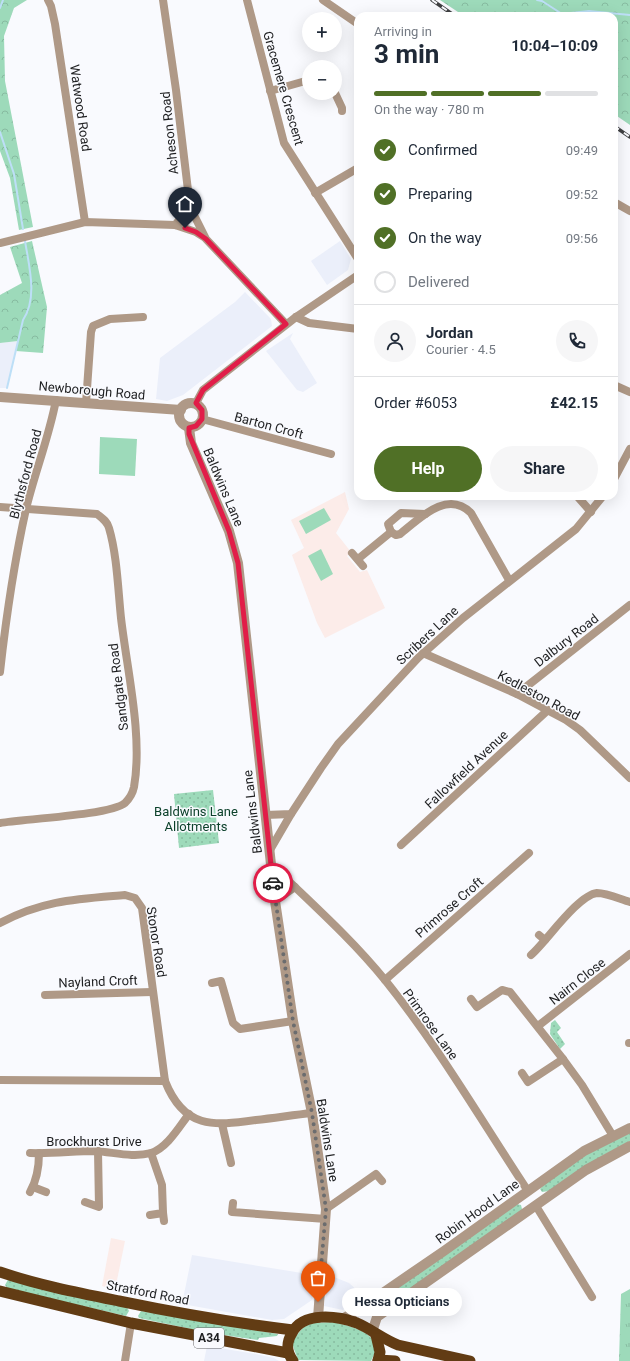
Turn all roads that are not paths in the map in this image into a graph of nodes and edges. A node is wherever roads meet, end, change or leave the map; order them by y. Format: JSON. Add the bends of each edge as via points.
{"nodes":[{"id":1,"x":48,"y":0,"type":"edge"},
{"id":2,"x":163,"y":0,"type":"edge"},
{"id":3,"x":247,"y":0,"type":"edge"},
{"id":4,"x":323,"y":0,"type":"edge"},
{"id":5,"x":354,"y":21,"type":"edge"},
{"id":6,"x":302,"y":82,"type":"edge"},
{"id":7,"x":270,"y":91,"type":"junction"},
{"id":8,"x":338,"y":100,"type":"edge"},
{"id":9,"x":342,"y":112,"type":"dead end"},
{"id":10,"x":354,"y":170,"type":"edge"},
{"id":11,"x":315,"y":193,"type":"junction"},
{"id":12,"x":618,"y":204,"type":"edge"},
{"id":13,"x":190,"y":207,"type":"junction"},
{"id":14,"x":630,"y":211,"type":"edge"},
{"id":15,"x":84,"y":222,"type":"junction"},
{"id":16,"x":175,"y":225,"type":"junction"},
{"id":17,"x":206,"y":239,"type":"junction"},
{"id":18,"x":0,"y":243,"type":"edge"},
{"id":19,"x":354,"y":253,"type":"edge"},
{"id":20,"x":354,"y":278,"type":"edge"},
{"id":21,"x":143,"y":316,"type":"dead end"},
{"id":22,"x":296,"y":317,"type":"junction"},
{"id":23,"x":286,"y":324,"type":"junction"},
{"id":24,"x":354,"y":329,"type":"edge"},
{"id":25,"x":618,"y":387,"type":"edge"},
{"id":26,"x":630,"y":392,"type":"edge"},
{"id":27,"x":0,"y":396,"type":"edge"},
{"id":28,"x":56,"y":400,"type":"junction"},
{"id":29,"x":86,"y":403,"type":"junction"},
{"id":30,"x":196,"y":403,"type":"junction"},
{"id":31,"x":181,"y":410,"type":"junction"},
{"id":32,"x":202,"y":419,"type":"junction"},
{"id":33,"x":189,"y":428,"type":"junction"},
{"id":34,"x":630,"y":449,"type":"edge"},
{"id":35,"x":331,"y":454,"type":"dead end"},
{"id":36,"x":618,"y":472,"type":"edge"},
{"id":37,"x":581,"y":500,"type":"edge"},
{"id":38,"x":601,"y":500,"type":"edge"},
{"id":39,"x":0,"y":507,"type":"edge"},
{"id":40,"x":26,"y":508,"type":"junction"},
{"id":41,"x":592,"y":512,"type":"junction"},
{"id":42,"x":425,"y":514,"type":"junction"},
{"id":43,"x":391,"y":532,"type":"junction"},
{"id":44,"x":352,"y":553,"type":"dead end"},
{"id":45,"x":509,"y":580,"type":"junction"},
{"id":46,"x":630,"y":605,"type":"edge"},
{"id":47,"x":423,"y":653,"type":"junction"},
{"id":48,"x":0,"y":672,"type":"edge"},
{"id":49,"x":517,"y":694,"type":"junction"},
{"id":50,"x":548,"y":710,"type":"junction"},
{"id":51,"x":630,"y":778,"type":"edge"},
{"id":52,"x":291,"y":814,"type":"junction"},
{"id":53,"x":266,"y":815,"type":"junction"},
{"id":54,"x":0,"y":823,"type":"edge"},
{"id":55,"x":401,"y":845,"type":"dead end"},
{"id":56,"x":270,"y":850,"type":"junction"},
{"id":57,"x":529,"y":853,"type":"dead end"},
{"id":58,"x":272,"y":865,"type":"junction"},
{"id":59,"x":295,"y":887,"type":"junction"},
{"id":60,"x":275,"y":901,"type":"junction"},
{"id":61,"x":630,"y":902,"type":"edge"},
{"id":62,"x":0,"y":923,"type":"edge"},
{"id":63,"x":630,"y":954,"type":"edge"},
{"id":64,"x":531,"y":955,"type":"dead end"},
{"id":65,"x":384,"y":980,"type":"junction"},
{"id":66,"x":212,"y":983,"type":"dead end"},
{"id":67,"x":152,"y":992,"type":"junction"},
{"id":68,"x":44,"y":995,"type":"dead end"},
{"id":69,"x":471,"y":999,"type":"dead end"},
{"id":70,"x":293,"y":1021,"type":"junction"},
{"id":71,"x":538,"y":1026,"type":"junction"},
{"id":72,"x":563,"y":1059,"type":"junction"},
{"id":73,"x":522,"y":1073,"type":"dead end"},
{"id":74,"x":0,"y":1080,"type":"edge"},
{"id":75,"x":165,"y":1081,"type":"junction"},
{"id":76,"x":312,"y":1113,"type":"junction"},
{"id":77,"x":189,"y":1114,"type":"junction"},
{"id":78,"x":222,"y":1124,"type":"junction"},
{"id":79,"x":630,"y":1128,"type":"edge"},
{"id":80,"x":613,"y":1136,"type":"junction"},
{"id":81,"x":630,"y":1146,"type":"edge"},
{"id":82,"x":98,"y":1151,"type":"junction"},
{"id":83,"x":151,"y":1153,"type":"junction"},
{"id":84,"x":231,"y":1163,"type":"dead end"},
{"id":85,"x":382,"y":1182,"type":"dead end"},
{"id":86,"x":528,"y":1191,"type":"junction"},
{"id":87,"x":46,"y":1192,"type":"dead end"},
{"id":88,"x":85,"y":1202,"type":"dead end"},
{"id":89,"x":233,"y":1203,"type":"dead end"},
{"id":90,"x":536,"y":1206,"type":"junction"},
{"id":91,"x":326,"y":1214,"type":"junction"},
{"id":92,"x":150,"y":1215,"type":"dead end"},
{"id":93,"x":3,"y":1273,"type":"edge"},
{"id":94,"x":1,"y":1291,"type":"edge"},
{"id":95,"x":592,"y":1297,"type":"dead end"},
{"id":96,"x":133,"y":1304,"type":"junction"},
{"id":97,"x":318,"y":1318,"type":"junction"},
{"id":98,"x":342,"y":1319,"type":"junction"},
{"id":99,"x":131,"y":1323,"type":"junction"},
{"id":100,"x":293,"y":1330,"type":"junction"},
{"id":101,"x":374,"y":1333,"type":"junction"},
{"id":102,"x":290,"y":1357,"type":"edge"},
{"id":103,"x":126,"y":1361,"type":"edge"},
{"id":104,"x":378,"y":1361,"type":"edge"},
{"id":105,"x":395,"y":1361,"type":"edge"},
{"id":106,"x":470,"y":1361,"type":"edge"}],
"edges":[{"from":1,"to":15,"type":"street","name":"Watwood Road","via":[[55,24]]},
{"from":2,"to":13,"type":"street","name":"Acheson Road"},
{"from":3,"to":7,"type":"street","name":"Gracemere Crescent"},
{"from":4,"to":5,"type":"street"},
{"from":6,"to":7,"type":"street"},
{"from":7,"to":11,"type":"street","name":"Gracemere Crescent","via":[[284,143]]},
{"from":8,"to":9,"type":"street"},
{"from":10,"to":11,"type":"street"},
{"from":11,"to":19,"type":"street","name":"Gracemere Crescent"},
{"from":12,"to":14,"type":"street"},
{"from":13,"to":16,"type":"street"},
{"from":13,"to":17,"type":"street","name":"Acheson Road"},
{"from":15,"to":16,"type":"street"},
{"from":15,"to":18,"type":"street"},
{"from":16,"to":17,"type":"street","via":[[196,232]]},
{"from":17,"to":23,"type":"street","name":"Acheson Road"},
{"from":20,"to":22,"type":"street"},
{"from":21,"to":29,"type":"street","via":[[110,319],[93,326]]},
{"from":22,"to":23,"type":"street"},
{"from":22,"to":24,"type":"street","via":[[309,323]]},
{"from":23,"to":30,"type":"street","via":[[203,390]]},
{"from":25,"to":26,"type":"street"},
{"from":27,"to":28,"type":"street","name":"Newborough Road"},
{"from":28,"to":29,"type":"street","name":"Newborough Road"},
{"from":28,"to":40,"type":"street","name":"Blythsford Road"},
{"from":29,"to":31,"type":"street","name":"Newborough Road"},
{"from":30,"to":31,"type":"street","via":[[186,404]]},
{"from":30,"to":32,"type":"street","via":[[202,410]]},
{"from":31,"to":33,"type":"street","via":[[180,421]]},
{"from":32,"to":33,"type":"street","via":[[196,426]]},
{"from":32,"to":35,"type":"street","name":"Barton Croft"},
{"from":33,"to":53,"type":"street","name":"Baldwins Lane","via":[[191,443],[229,531],[238,563]]},
{"from":34,"to":36,"type":"street"},
{"from":37,"to":41,"type":"street"},
{"from":38,"to":41,"type":"street","name":"Scribers Lane"},
{"from":39,"to":40,"type":"street","name":"Sandgate Road"},
{"from":40,"to":48,"type":"street","name":"Blythsford Road","via":[[8,607]]},
{"from":40,"to":54,"type":"street","name":"Sandgate Road","via":[[97,514],[107,523],[114,557],[136,732],[135,780],[134,790],[118,807]]},
{"from":41,"to":45,"type":"street","name":"Scribers Lane","via":[[576,529]]},
{"from":42,"to":43,"type":"street","via":[[400,534]]},
{"from":42,"to":43,"type":"street","via":[[401,513],[388,524]]},
{"from":42,"to":45,"type":"street","via":[[443,504],[456,505],[468,510]]},
{"from":43,"to":44,"type":"street","via":[[360,563]]},
{"from":45,"to":47,"type":"street","name":"Scribers Lane"},
{"from":46,"to":49,"type":"street","name":"Dalbury Road"},
{"from":47,"to":49,"type":"street","name":"Kedleston Road"},
{"from":47,"to":52,"type":"street","name":"Scribers Lane","via":[[338,744]]},
{"from":49,"to":50,"type":"street","name":"Kedleston Road"},
{"from":50,"to":51,"type":"street","name":"Kedleston Road","via":[[580,730]]},
{"from":50,"to":55,"type":"street","name":"Fallowfield Avenue"},
{"from":52,"to":53,"type":"street"},
{"from":52,"to":56,"type":"street","name":"Scribers Lane"},
{"from":53,"to":56,"type":"street","name":"Baldwins Lane"},
{"from":56,"to":58,"type":"street","name":"Baldwins Lane"},
{"from":57,"to":65,"type":"street","name":"Primrose Croft"},
{"from":58,"to":59,"type":"street","name":"Primrose Lane"},
{"from":58,"to":60,"type":"street","name":"Baldwins Lane"},
{"from":59,"to":60,"type":"street"},
{"from":59,"to":65,"type":"street","name":"Primrose Lane","via":[[345,936]]},
{"from":60,"to":70,"type":"street","name":"Baldwins Lane"},
{"from":61,"to":64,"type":"street","via":[[599,893],[591,895],[542,937]]},
{"from":62,"to":67,"type":"street","name":"Stonor Road","via":[[20,912],[44,904],[131,896],[142,908]]},
{"from":63,"to":71,"type":"street","name":"Nairn Close"},
{"from":65,"to":86,"type":"street","name":"Primrose Lane","via":[[457,1080]]},
{"from":66,"to":70,"type":"street","via":[[221,980],[233,1023],[240,1029]]},
{"from":67,"to":68,"type":"street","name":"Nayland Croft"},
{"from":67,"to":75,"type":"street","name":"Stonor Road","via":[[161,1038]]},
{"from":69,"to":71,"type":"street","via":[[477,1007],[502,990],[510,992]]},
{"from":70,"to":76,"type":"street","name":"Baldwins Lane"},
{"from":71,"to":72,"type":"street"},
{"from":72,"to":73,"type":"street","via":[[528,1082]]},
{"from":72,"to":80,"type":"street"},
{"from":74,"to":75,"type":"street"},
{"from":75,"to":77,"type":"street","name":"Stonor Road","via":[[175,1101]]},
{"from":76,"to":78,"type":"street","name":"Stonor Road"},
{"from":76,"to":91,"type":"street","name":"Baldwins Lane"},
{"from":77,"to":78,"type":"street","name":"Stonor Road","via":[[204,1122]]},
{"from":77,"to":83,"type":"street","name":"Brockhurst Drive","via":[[172,1136]]},
{"from":78,"to":84,"type":"street"},
{"from":79,"to":80,"type":"street","name":"Robin Hood Lane"},
{"from":80,"to":86,"type":"street","name":"Robin Hood Lane","via":[[584,1151]]},
{"from":81,"to":90,"type":"street","via":[[586,1170]]},
{"from":82,"to":83,"type":"street","name":"Brockhurst Drive","via":[[121,1155]]},
{"from":82,"to":87,"type":"street","name":"Brockhurst Drive","via":[[35,1153],[39,1164],[32,1189]]},
{"from":82,"to":88,"type":"street","via":[[99,1210]]},
{"from":83,"to":92,"type":"street","via":[[162,1185],[163,1217]]},
{"from":85,"to":91,"type":"street","via":[[376,1174]]},
{"from":86,"to":90,"type":"street"},
{"from":86,"to":98,"type":"street","name":"Robin Hood Lane"},
{"from":89,"to":91,"type":"street","via":[[232,1212]]},
{"from":90,"to":95,"type":"street"},
{"from":90,"to":101,"type":"street","via":[[377,1317]]},
{"from":91,"to":97,"type":"street","name":"Baldwins Lane"},
{"from":93,"to":94,"type":"highway"},
{"from":93,"to":96,"type":"highway","name":"Stratford Road","number":"A34"},
{"from":94,"to":99,"type":"highway","number":"A34"},
{"from":96,"to":99,"type":"highway"},
{"from":96,"to":100,"type":"highway","name":"Stratford Road","number":"A34","via":[[245,1325]]},
{"from":97,"to":98,"type":"highway"},
{"from":97,"to":100,"type":"highway","via":[[305,1321]]},
{"from":98,"to":101,"type":"highway"},
{"from":99,"to":102,"type":"highway","number":"A34"},
{"from":99,"to":103,"type":"street"},
{"from":100,"to":102,"type":"highway","via":[[288,1340]]},
{"from":101,"to":104,"type":"highway","via":[[380,1352]]},
{"from":101,"to":106,"type":"highway","via":[[398,1345]]},
{"from":104,"to":105,"type":"highway"}]}
